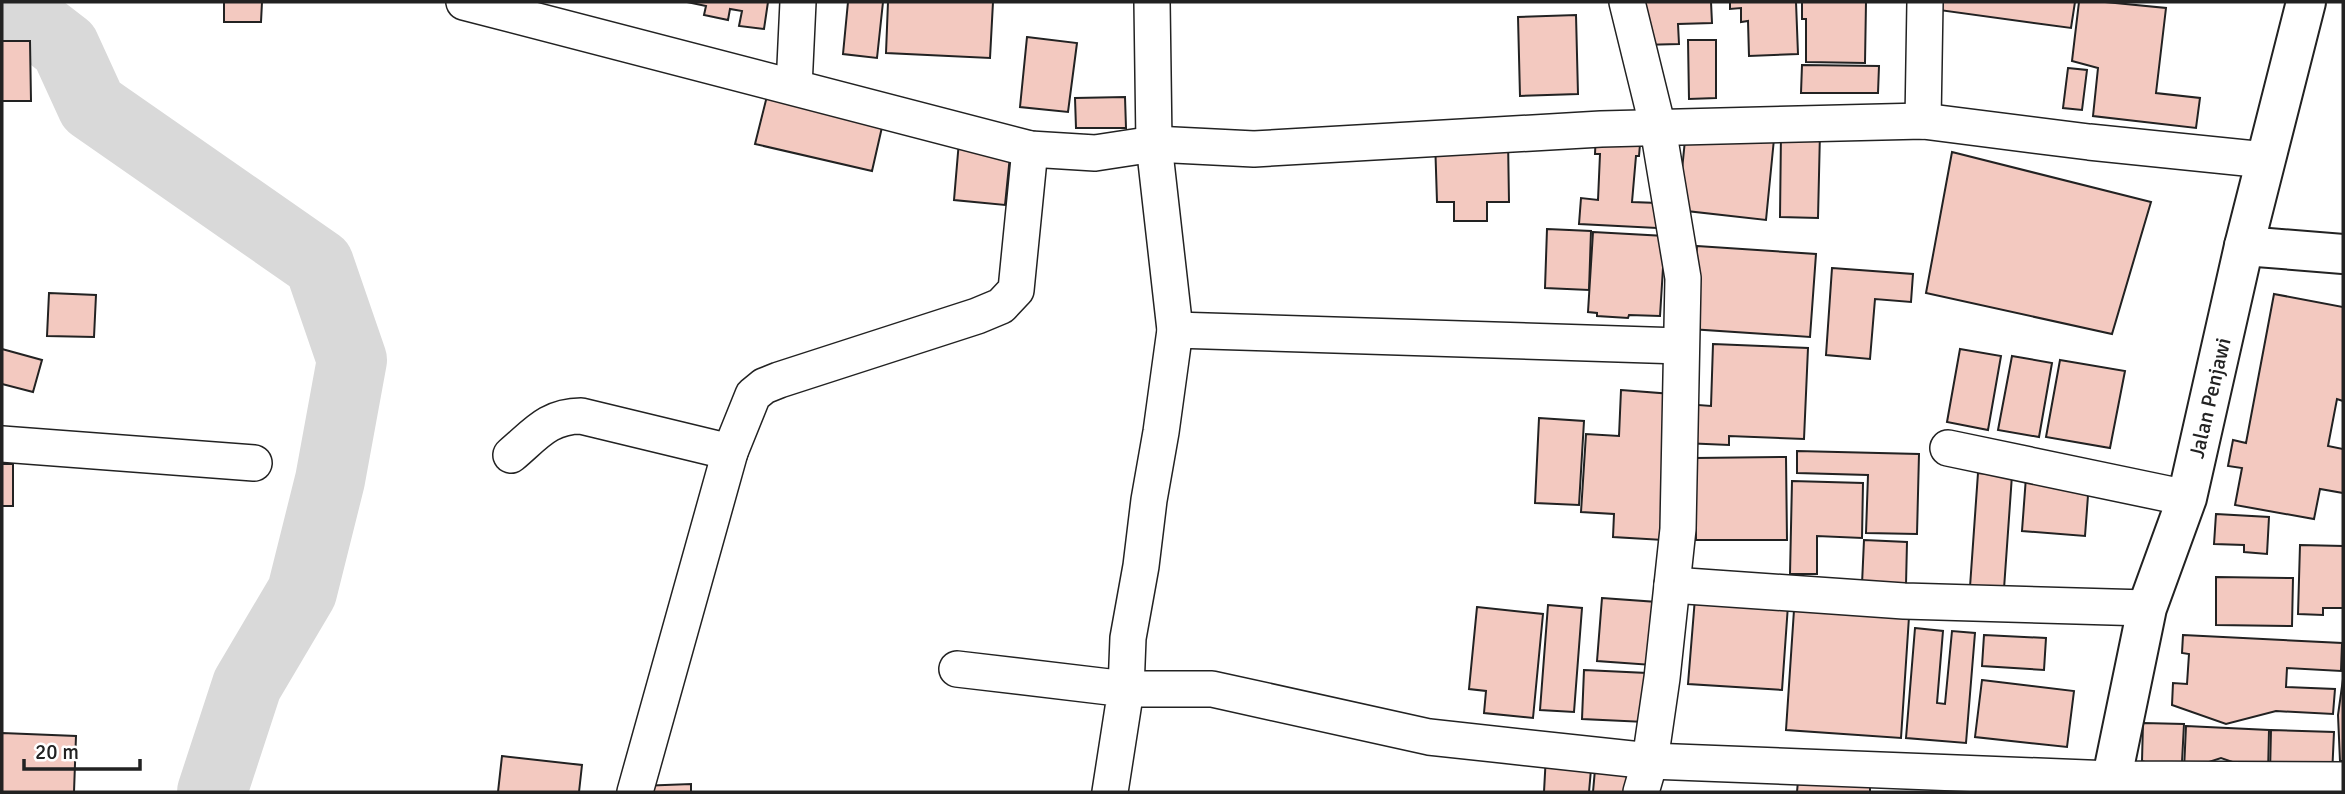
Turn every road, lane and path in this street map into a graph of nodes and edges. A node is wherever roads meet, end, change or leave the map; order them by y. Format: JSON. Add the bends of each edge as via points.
{"nodes":[{"id":1,"x":464,"y":2,"type":"edge"},
{"id":2,"x":798,"y":2,"type":"edge"},
{"id":3,"x":1152,"y":2,"type":"edge"},
{"id":4,"x":1627,"y":2,"type":"edge"},
{"id":5,"x":1925,"y":2,"type":"edge"},
{"id":6,"x":2306,"y":2,"type":"edge"},
{"id":7,"x":794,"y":87,"type":"junction"},
{"id":8,"x":1923,"y":121,"type":"junction"},
{"id":9,"x":1658,"y":128,"type":"junction"},
{"id":10,"x":1154,"y":144,"type":"junction"},
{"id":11,"x":1030,"y":149,"type":"junction"},
{"id":12,"x":2265,"y":160,"type":"junction"},
{"id":13,"x":2244,"y":246,"type":"junction"},
{"id":14,"x":2343,"y":254,"type":"edge"},
{"id":15,"x":1175,"y":330,"type":"junction"},
{"id":16,"x":1681,"y":346,"type":"junction"},
{"id":17,"x":2,"y":444,"type":"edge"},
{"id":18,"x":1948,"y":448,"type":"dead end"},
{"id":19,"x":730,"y":452,"type":"junction"},
{"id":20,"x":510,"y":455,"type":"dead end"},
{"id":21,"x":254,"y":463,"type":"dead end"},
{"id":22,"x":2188,"y":498,"type":"junction"},
{"id":23,"x":1672,"y":586,"type":"junction"},
{"id":24,"x":2147,"y":608,"type":"junction"},
{"id":25,"x":957,"y":669,"type":"dead end"},
{"id":26,"x":1126,"y":689,"type":"junction"},
{"id":27,"x":1646,"y":777,"type":"edge"},
{"id":28,"x":2343,"y":780,"type":"edge"},
{"id":29,"x":2110,"y":786,"type":"edge"},
{"id":30,"x":635,"y":792,"type":"edge"},
{"id":31,"x":1110,"y":792,"type":"edge"}],
"edges":[{"from":1,"to":7,"type":"street"},
{"from":2,"to":7,"type":"street"},
{"from":3,"to":10,"type":"street"},
{"from":4,"to":9,"type":"street"},
{"from":5,"to":8,"type":"street"},
{"from":6,"to":12,"type":"street","name":"Jalan Penjawi"},
{"from":7,"to":11,"type":"street"},
{"from":8,"to":9,"type":"street"},
{"from":8,"to":12,"type":"street"},
{"from":9,"to":10,"type":"street","via":[[1254,149]]},
{"from":9,"to":16,"type":"street","via":[[1683,278]]},
{"from":10,"to":11,"type":"street","via":[[1095,153]]},
{"from":10,"to":15,"type":"street"},
{"from":11,"to":19,"type":"street","via":[[1016,290],[1001,306],[764,386],[753,395]]},
{"from":12,"to":13,"type":"street","name":"Jalan Penjawi"},
{"from":13,"to":14,"type":"street"},
{"from":13,"to":22,"type":"street","name":"Jalan Penjawi"},
{"from":15,"to":16,"type":"street"},
{"from":15,"to":26,"type":"street","via":[[1128,638]]},
{"from":16,"to":23,"type":"street","via":[[1678,529]]},
{"from":17,"to":21,"type":"street"},
{"from":18,"to":22,"type":"street"},
{"from":19,"to":20,"type":"street","via":[[567,416],[552,420]]},
{"from":19,"to":30,"type":"street"},
{"from":22,"to":24,"type":"street","name":"Jalan Penjawi"},
{"from":23,"to":24,"type":"street","via":[[1904,601]]},
{"from":23,"to":27,"type":"street"},
{"from":24,"to":29,"type":"street","name":"Jalan Penjawi"},
{"from":25,"to":26,"type":"street"},
{"from":26,"to":27,"type":"street","via":[[1212,690]]},
{"from":26,"to":31,"type":"street"},
{"from":27,"to":29,"type":"street"},
{"from":28,"to":29,"type":"street"}]}
